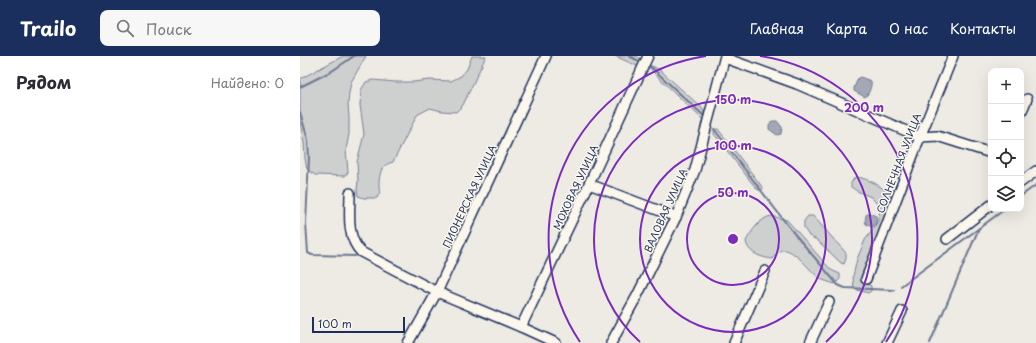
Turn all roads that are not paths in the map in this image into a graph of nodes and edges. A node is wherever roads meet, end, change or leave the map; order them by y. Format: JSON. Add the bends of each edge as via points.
{"nodes":[{"id":1,"x":546,"y":56,"type":"edge"},
{"id":2,"x":648,"y":56,"type":"edge"},
{"id":3,"x":953,"y":56,"type":"edge"},
{"id":4,"x":725,"y":57,"type":"edge"},
{"id":5,"x":1027,"y":99,"type":"dead end"},
{"id":6,"x":1024,"y":106,"type":"edge"},
{"id":7,"x":920,"y":137,"type":"junction"},
{"id":8,"x":988,"y":152,"type":"edge"},
{"id":9,"x":589,"y":184,"type":"junction"},
{"id":10,"x":350,"y":193,"type":"dead end"},
{"id":11,"x":988,"y":207,"type":"edge"},
{"id":12,"x":676,"y":217,"type":"junction"},
{"id":13,"x":947,"y":239,"type":"dead end"},
{"id":14,"x":765,"y":271,"type":"dead end"},
{"id":15,"x":866,"y":279,"type":"dead end"},
{"id":16,"x":437,"y":292,"type":"junction"},
{"id":17,"x":829,"y":302,"type":"dead end"},
{"id":18,"x":902,"y":311,"type":"dead end"},
{"id":19,"x":521,"y":326,"type":"junction"},
{"id":20,"x":408,"y":343,"type":"edge"},
{"id":21,"x":556,"y":343,"type":"edge"},
{"id":22,"x":611,"y":343,"type":"edge"},
{"id":23,"x":734,"y":343,"type":"edge"},
{"id":24,"x":810,"y":343,"type":"edge"},
{"id":25,"x":887,"y":343,"type":"edge"}],
"edges":[{"from":1,"to":16,"type":"street","name":"ПИОНЕРСКАЯ УЛИЦА"},
{"from":2,"to":9,"type":"street","name":"МОХОВАЯ УЛИЦА"},
{"from":3,"to":7,"type":"street","name":"СОЛНЕЧНАЯ УЛИЦА"},
{"from":4,"to":7,"type":"street","via":[[804,87]]},
{"from":4,"to":12,"type":"street","name":"ВАЛОВАЯ УЛИЦА","via":[[695,170]]},
{"from":5,"to":6,"type":"street"},
{"from":7,"to":8,"type":"street","via":[[937,136]]},
{"from":7,"to":15,"type":"street","name":"СОЛНЕЧНАЯ УЛИЦА"},
{"from":9,"to":12,"type":"street"},
{"from":9,"to":19,"type":"street","name":"МОХОВАЯ УЛИЦА"},
{"from":10,"to":16,"type":"street","via":[[351,229],[355,246],[361,252]]},
{"from":11,"to":13,"type":"street"},
{"from":12,"to":22,"type":"street","name":"ВАЛОВАЯ УЛИЦА"},
{"from":14,"to":23,"type":"street"},
{"from":16,"to":19,"type":"street"},
{"from":16,"to":20,"type":"street","name":"ПИОНЕРСКАЯ УЛИЦА"},
{"from":17,"to":24,"type":"street"},
{"from":18,"to":25,"type":"street"},
{"from":19,"to":21,"type":"street"}]}
